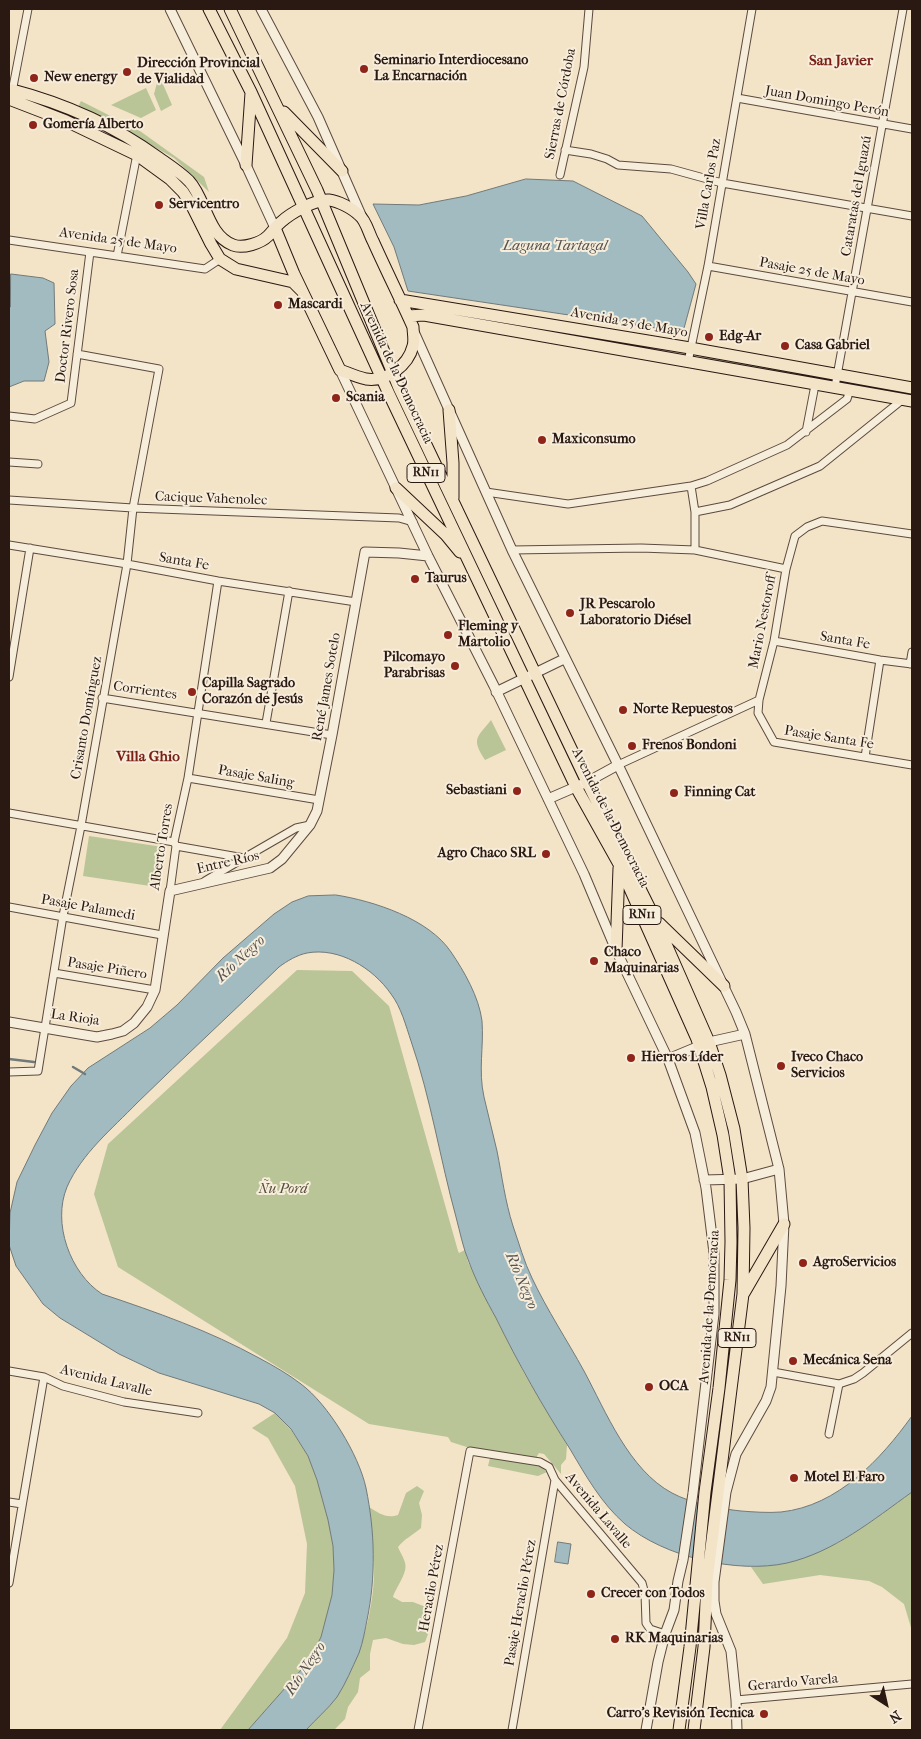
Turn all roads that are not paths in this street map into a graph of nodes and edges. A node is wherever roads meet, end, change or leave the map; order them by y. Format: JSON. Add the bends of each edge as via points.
{"nodes":[{"id":1,"x":28,"y":9,"type":"edge"},
{"id":2,"x":170,"y":9,"type":"edge"},
{"id":3,"x":209,"y":9,"type":"edge"},
{"id":4,"x":230,"y":9,"type":"edge"},
{"id":5,"x":262,"y":9,"type":"edge"},
{"id":6,"x":589,"y":9,"type":"edge"},
{"id":7,"x":752,"y":9,"type":"edge"},
{"id":8,"x":903,"y":9,"type":"edge"},
{"id":9,"x":251,"y":92,"type":"junction"},
{"id":10,"x":10,"y":94,"type":"edge"},
{"id":11,"x":737,"y":98,"type":"junction"},
{"id":12,"x":274,"y":100,"type":"junction"},
{"id":13,"x":882,"y":124,"type":"junction"},
{"id":14,"x":912,"y":129,"type":"edge"},
{"id":15,"x":139,"y":150,"type":"junction"},
{"id":16,"x":565,"y":150,"type":"junction"},
{"id":17,"x":246,"y":165,"type":"junction"},
{"id":18,"x":342,"y":171,"type":"junction"},
{"id":19,"x":560,"y":175,"type":"dead end"},
{"id":20,"x":722,"y":184,"type":"junction"},
{"id":21,"x":321,"y":202,"type":"junction"},
{"id":22,"x":303,"y":208,"type":"junction"},
{"id":23,"x":868,"y":208,"type":"junction"},
{"id":24,"x":361,"y":215,"type":"junction"},
{"id":25,"x":912,"y":216,"type":"edge"},
{"id":26,"x":275,"y":228,"type":"junction"},
{"id":27,"x":9,"y":240,"type":"edge"},
{"id":28,"x":90,"y":252,"type":"junction"},
{"id":29,"x":117,"y":256,"type":"junction"},
{"id":30,"x":220,"y":259,"type":"junction"},
{"id":31,"x":708,"y":266,"type":"junction"},
{"id":32,"x":302,"y":291,"type":"junction"},
{"id":33,"x":853,"y":292,"type":"junction"},
{"id":34,"x":400,"y":300,"type":"junction"},
{"id":35,"x":912,"y":302,"type":"edge"},
{"id":36,"x":410,"y":322,"type":"junction"},
{"id":37,"x":690,"y":348,"type":"junction"},
{"id":38,"x":77,"y":354,"type":"junction"},
{"id":39,"x":688,"y":362,"type":"junction"},
{"id":40,"x":340,"y":370,"type":"junction"},
{"id":41,"x":394,"y":373,"type":"junction"},
{"id":42,"x":837,"y":376,"type":"junction"},
{"id":43,"x":382,"y":378,"type":"junction"},
{"id":44,"x":815,"y":385,"type":"junction"},
{"id":45,"x":835,"y":388,"type":"junction"},
{"id":46,"x":912,"y":388,"type":"edge"},
{"id":47,"x":850,"y":390,"type":"junction"},
{"id":48,"x":907,"y":401,"type":"edge"},
{"id":49,"x":449,"y":410,"type":"junction"},
{"id":50,"x":9,"y":416,"type":"edge"},
{"id":51,"x":806,"y":432,"type":"junction"},
{"id":52,"x":9,"y":462,"type":"edge"},
{"id":53,"x":38,"y":464,"type":"dead end"},
{"id":54,"x":691,"y":486,"type":"junction"},
{"id":55,"x":396,"y":488,"type":"junction"},
{"id":56,"x":486,"y":492,"type":"junction"},
{"id":57,"x":9,"y":500,"type":"edge"},
{"id":58,"x":453,"y":502,"type":"junction"},
{"id":59,"x":133,"y":508,"type":"junction"},
{"id":60,"x":695,"y":512,"type":"junction"},
{"id":61,"x":412,"y":522,"type":"junction"},
{"id":62,"x":912,"y":534,"type":"edge"},
{"id":63,"x":9,"y":545,"type":"edge"},
{"id":64,"x":30,"y":548,"type":"junction"},
{"id":65,"x":512,"y":550,"type":"junction"},
{"id":66,"x":696,"y":550,"type":"junction"},
{"id":67,"x":428,"y":556,"type":"junction"},
{"id":68,"x":127,"y":564,"type":"junction"},
{"id":69,"x":472,"y":567,"type":"junction"},
{"id":70,"x":786,"y":568,"type":"junction"},
{"id":71,"x":218,"y":580,"type":"junction"},
{"id":72,"x":288,"y":591,"type":"junction"},
{"id":73,"x":356,"y":602,"type":"junction"},
{"id":74,"x":774,"y":641,"type":"junction"},
{"id":75,"x":912,"y":652,"type":"edge"},
{"id":76,"x":564,"y":659,"type":"junction"},
{"id":77,"x":880,"y":660,"type":"junction"},
{"id":78,"x":911,"y":664,"type":"edge"},
{"id":79,"x":530,"y":675,"type":"junction"},
{"id":80,"x":9,"y":677,"type":"edge"},
{"id":81,"x":496,"y":692,"type":"junction"},
{"id":82,"x":102,"y":698,"type":"junction"},
{"id":83,"x":759,"y":700,"type":"junction"},
{"id":84,"x":197,"y":712,"type":"junction"},
{"id":85,"x":758,"y":713,"type":"joint"},
{"id":86,"x":266,"y":723,"type":"junction"},
{"id":87,"x":332,"y":735,"type":"junction"},
{"id":88,"x":865,"y":757,"type":"junction"},
{"id":89,"x":618,"y":765,"type":"junction"},
{"id":90,"x":912,"y":765,"type":"edge"},
{"id":91,"x":188,"y":778,"type":"junction"},
{"id":92,"x":587,"y":782,"type":"junction"},
{"id":93,"x":576,"y":787,"type":"junction"},
{"id":94,"x":548,"y":799,"type":"junction"},
{"id":95,"x":319,"y":800,"type":"junction"},
{"id":96,"x":9,"y":813,"type":"edge"},
{"id":97,"x":310,"y":825,"type":"junction"},
{"id":98,"x":81,"y":826,"type":"junction"},
{"id":99,"x":175,"y":844,"type":"junction"},
{"id":100,"x":244,"y":858,"type":"junction"},
{"id":101,"x":619,"y":864,"type":"junction"},
{"id":102,"x":199,"y":884,"type":"junction"},
{"id":103,"x":170,"y":891,"type":"junction"},
{"id":104,"x":9,"y":907,"type":"edge"},
{"id":105,"x":63,"y":916,"type":"junction"},
{"id":106,"x":656,"y":919,"type":"junction"},
{"id":107,"x":162,"y":935,"type":"junction"},
{"id":108,"x":616,"y":950,"type":"junction"},
{"id":109,"x":54,"y":973,"type":"junction"},
{"id":110,"x":724,"y":986,"type":"junction"},
{"id":111,"x":155,"y":990,"type":"junction"},
{"id":112,"x":9,"y":1022,"type":"edge"},
{"id":113,"x":134,"y":1023,"type":"joint"},
{"id":114,"x":46,"y":1028,"type":"junction"},
{"id":115,"x":745,"y":1034,"type":"junction"},
{"id":116,"x":704,"y":1044,"type":"junction"},
{"id":117,"x":668,"y":1059,"type":"junction"},
{"id":118,"x":9,"y":1072,"type":"edge"},
{"id":119,"x":779,"y":1170,"type":"junction"},
{"id":120,"x":742,"y":1179,"type":"junction"},
{"id":121,"x":704,"y":1180,"type":"junction"},
{"id":122,"x":730,"y":1180,"type":"junction"},
{"id":123,"x":784,"y":1224,"type":"junction"},
{"id":124,"x":743,"y":1294,"type":"junction"},
{"id":125,"x":912,"y":1333,"type":"edge"},
{"id":126,"x":9,"y":1372,"type":"edge"},
{"id":127,"x":773,"y":1372,"type":"junction"},
{"id":128,"x":44,"y":1377,"type":"junction"},
{"id":129,"x":839,"y":1384,"type":"junction"},
{"id":130,"x":198,"y":1413,"type":"dead end"},
{"id":131,"x":829,"y":1434,"type":"dead end"},
{"id":132,"x":470,"y":1451,"type":"joint"},
{"id":133,"x":554,"y":1480,"type":"junction"},
{"id":134,"x":721,"y":1494,"type":"junction"},
{"id":135,"x":9,"y":1502,"type":"edge"},
{"id":136,"x":22,"y":1504,"type":"junction"},
{"id":137,"x":706,"y":1581,"type":"junction"},
{"id":138,"x":9,"y":1583,"type":"edge"},
{"id":139,"x":665,"y":1634,"type":"junction"},
{"id":140,"x":912,"y":1684,"type":"edge"},
{"id":141,"x":736,"y":1700,"type":"junction"},
{"id":142,"x":418,"y":1730,"type":"edge"},
{"id":143,"x":512,"y":1730,"type":"edge"},
{"id":144,"x":646,"y":1730,"type":"edge"},
{"id":145,"x":679,"y":1730,"type":"edge"},
{"id":146,"x":694,"y":1730,"type":"edge"},
{"id":147,"x":737,"y":1730,"type":"edge"}],
"edges":[{"from":1,"to":10,"type":"street"},
{"from":2,"to":17,"type":"street","number":"RN11"},
{"from":3,"to":9,"type":"main road","name":"Avenida de la Democracia","number":"RN11"},
{"from":4,"to":12,"type":"main road","name":"Avenida de la Democracia","number":"RN11"},
{"from":5,"to":18,"type":"street"},
{"from":6,"to":16,"type":"street","name":"Sierras de Córdoba","via":[[584,68]]},
{"from":7,"to":11,"type":"street","name":"Villa Carlos Paz"},
{"from":8,"to":13,"type":"street","name":"Cataratas del Iguazú"},
{"from":9,"to":17,"type":"main road"},
{"from":9,"to":22,"type":"main road","name":"Avenida de la Democracia","number":"RN11"},
{"from":10,"to":15,"type":"main road"},
{"from":11,"to":13,"type":"street","name":"Juan Domingo Perón"},
{"from":11,"to":20,"type":"street","name":"Villa Carlos Paz"},
{"from":12,"to":18,"type":"main road"},
{"from":12,"to":21,"type":"main road","name":"Avenida de la Democracia","number":"RN11"},
{"from":13,"to":14,"type":"street","name":"Juan Domingo Perón"},
{"from":13,"to":23,"type":"street","name":"Cataratas del Iguazú"},
{"from":15,"to":26,"type":"main road","via":[[176,169],[191,182],[215,229],[233,245],[247,246],[258,242]]},
{"from":15,"to":29,"type":"street"},
{"from":15,"to":30,"type":"main road","via":[[183,192]]},
{"from":16,"to":19,"type":"street","name":"Sierras de Córdoba"},
{"from":16,"to":20,"type":"street","via":[[591,154],[618,165],[671,169]]},
{"from":17,"to":26,"type":"street","number":"RN11"},
{"from":18,"to":24,"type":"street"},
{"from":20,"to":23,"type":"street"},
{"from":20,"to":31,"type":"street","name":"Villa Carlos Paz"},
{"from":21,"to":22,"type":"main road"},
{"from":21,"to":24,"type":"main road","via":[[328,200],[342,204]]},
{"from":21,"to":41,"type":"main road","name":"Avenida de la Democracia","number":"RN11"},
{"from":22,"to":26,"type":"main road"},
{"from":22,"to":43,"type":"main road","name":"Avenida de la Democracia","number":"RN11"},
{"from":23,"to":25,"type":"street"},
{"from":23,"to":33,"type":"street","name":"Cataratas del Iguazú"},
{"from":24,"to":34,"type":"main road"},
{"from":26,"to":32,"type":"main road","number":"RN11"},
{"from":27,"to":28,"type":"street","name":"Avenida 25 de Mayo"},
{"from":28,"to":29,"type":"street","name":"Avenida 25 de Mayo"},
{"from":28,"to":38,"type":"street","name":"Doctor Rivero Sosa"},
{"from":29,"to":30,"type":"street","name":"Avenida 25 de Mayo","via":[[206,269]]},
{"from":30,"to":32,"type":"main road","via":[[236,269],[293,282]]},
{"from":31,"to":33,"type":"street","name":"Pasaje 25 de Mayo"},
{"from":31,"to":37,"type":"street","name":"Villa Carlos Paz"},
{"from":32,"to":40,"type":"main road","number":"RN11"},
{"from":33,"to":35,"type":"street","name":"Pasaje 25 de Mayo"},
{"from":33,"to":42,"type":"street","name":"Cataratas del Iguazú"},
{"from":34,"to":36,"type":"main road"},
{"from":34,"to":37,"type":"main road","name":"Avenida 25 de Mayo"},
{"from":36,"to":39,"type":"main road","name":"Avenida 25 de Mayo","via":[[424,315]]},
{"from":36,"to":41,"type":"main road","via":[[413,347]]},
{"from":36,"to":49,"type":"street","name":"Avenida de la Democracia"},
{"from":37,"to":39,"type":"street","name":"Villa Carlos Paz"},
{"from":37,"to":42,"type":"main road","name":"Avenida 25 de Mayo"},
{"from":38,"to":50,"type":"street","name":"Doctor Rivero Sosa","via":[[71,403],[35,419]]},
{"from":38,"to":59,"type":"street","name":"Crisanto Domínguez","via":[[158,369]]},
{"from":39,"to":44,"type":"main road","name":"Avenida 25 de Mayo"},
{"from":40,"to":43,"type":"main road","via":[[366,379]]},
{"from":40,"to":55,"type":"street","name":"Avenida de la Democracia","number":"RN11"},
{"from":41,"to":43,"type":"main road"},
{"from":41,"to":58,"type":"main road","name":"Avenida de la Democracia","number":"RN11"},
{"from":42,"to":45,"type":"street","name":"Cataratas del Iguazú"},
{"from":42,"to":46,"type":"main road","name":"Avenida 25 de Mayo"},
{"from":43,"to":69,"type":"main road","name":"Avenida de la Democracia","number":"RN11"},
{"from":44,"to":45,"type":"main road","name":"Avenida 25 de Mayo"},
{"from":44,"to":51,"type":"street"},
{"from":45,"to":47,"type":"main road","name":"Avenida 25 de Mayo"},
{"from":47,"to":48,"type":"main road","name":"Avenida 25 de Mayo"},
{"from":47,"to":51,"type":"street","via":[[847,399]]},
{"from":48,"to":60,"type":"street","via":[[820,466],[730,505]]},
{"from":49,"to":56,"type":"street","name":"Avenida de la Democracia"},
{"from":49,"to":58,"type":"main road","via":[[454,463]]},
{"from":51,"to":54,"type":"street","via":[[787,446]]},
{"from":52,"to":53,"type":"street"},
{"from":54,"to":56,"type":"street","via":[[568,504]]},
{"from":54,"to":60,"type":"street"},
{"from":55,"to":61,"type":"street","name":"Avenida de la Democracia","number":"RN11"},
{"from":55,"to":69,"type":"main road","number":"RN11","via":[[446,535]]},
{"from":56,"to":65,"type":"street","name":"Avenida de la Democracia"},
{"from":57,"to":59,"type":"street","name":"Cacique Vahenolec"},
{"from":58,"to":79,"type":"main road","name":"Avenida de la Democracia","number":"RN11"},
{"from":59,"to":61,"type":"street","name":"Cacique Vahenolec","via":[[399,518]]},
{"from":59,"to":68,"type":"street","name":"Crisanto Domínguez"},
{"from":60,"to":66,"type":"street"},
{"from":61,"to":67,"type":"street","name":"Avenida de la Democracia","number":"RN11"},
{"from":62,"to":70,"type":"street","name":"Mario Nestoroff","via":[[822,521],[795,536]]},
{"from":63,"to":64,"type":"street","name":"Santa Fe"},
{"from":64,"to":68,"type":"street","name":"Santa Fe"},
{"from":64,"to":80,"type":"street"},
{"from":65,"to":66,"type":"street"},
{"from":65,"to":76,"type":"street","name":"Avenida de la Democracia"},
{"from":66,"to":70,"type":"street"},
{"from":67,"to":73,"type":"street","name":"René James Sotelo","via":[[365,552]]},
{"from":67,"to":81,"type":"street","name":"Avenida de la Democracia","number":"RN11"},
{"from":68,"to":71,"type":"street","name":"Santa Fe"},
{"from":68,"to":82,"type":"street","name":"Crisanto Domínguez"},
{"from":69,"to":79,"type":"main road","name":"Avenida de la Democracia","number":"RN11"},
{"from":70,"to":74,"type":"street","name":"Mario Nestoroff"},
{"from":71,"to":72,"type":"street","name":"Santa Fe"},
{"from":71,"to":84,"type":"street","name":"Alberto Torres"},
{"from":72,"to":73,"type":"street","name":"Santa Fe"},
{"from":72,"to":86,"type":"street"},
{"from":73,"to":87,"type":"street","name":"René James Sotelo"},
{"from":74,"to":77,"type":"street","name":"Santa Fe"},
{"from":74,"to":83,"type":"street","name":"Mario Nestoroff"},
{"from":75,"to":78,"type":"street"},
{"from":76,"to":79,"type":"street"},
{"from":76,"to":89,"type":"street","name":"Avenida de la Democracia"},
{"from":77,"to":78,"type":"street","name":"Santa Fe"},
{"from":77,"to":88,"type":"street"},
{"from":79,"to":81,"type":"street"},
{"from":79,"to":92,"type":"main road","name":"Avenida de la Democracia","number":"RN11"},
{"from":79,"to":93,"type":"main road","name":"Avenida de la Democracia","number":"RN11"},
{"from":81,"to":94,"type":"street","name":"Avenida de la Democracia","number":"RN11"},
{"from":82,"to":84,"type":"street","name":"Corrientes"},
{"from":82,"to":98,"type":"street","name":"Crisanto Domínguez"},
{"from":83,"to":85,"type":"street","name":"Mario Nestoroff"},
{"from":83,"to":89,"type":"street"},
{"from":84,"to":86,"type":"street","name":"Corrientes"},
{"from":84,"to":91,"type":"street","name":"Alberto Torres"},
{"from":85,"to":88,"type":"street","name":"Pasaje Santa Fe","via":[[774,742]]},
{"from":86,"to":87,"type":"street","name":"Corrientes"},
{"from":87,"to":95,"type":"street","name":"René James Sotelo"},
{"from":88,"to":90,"type":"street","name":"Pasaje Santa Fe"},
{"from":89,"to":92,"type":"street"},
{"from":89,"to":110,"type":"street","name":"Avenida de la Democracia"},
{"from":91,"to":95,"type":"street","name":"Pasaje Saling"},
{"from":91,"to":99,"type":"street","name":"Alberto Torres"},
{"from":92,"to":93,"type":"street"},
{"from":92,"to":106,"type":"main road","name":"Avenida de la Democracia","number":"RN11"},
{"from":93,"to":94,"type":"street"},
{"from":93,"to":101,"type":"main road","name":"Avenida de la Democracia","number":"RN11"},
{"from":94,"to":108,"type":"street","name":"Avenida de la Democracia","number":"RN11"},
{"from":95,"to":97,"type":"street","name":"René James Sotelo"},
{"from":96,"to":98,"type":"street","name":"Entre Ríos"},
{"from":97,"to":100,"type":"street","name":"Entre Ríos","via":[[296,828]]},
{"from":97,"to":102,"type":"street","name":"Entre Ríos","via":[[282,860],[270,868]]},
{"from":98,"to":99,"type":"street","name":"Entre Ríos"},
{"from":98,"to":105,"type":"street","name":"Crisanto Domínguez"},
{"from":99,"to":100,"type":"street","name":"Entre Ríos"},
{"from":99,"to":103,"type":"street","name":"Alberto Torres"},
{"from":100,"to":102,"type":"street"},
{"from":101,"to":108,"type":"main road"},
{"from":101,"to":116,"type":"main road","name":"Avenida de la Democracia","number":"RN11","via":[[697,1039]]},
{"from":102,"to":103,"type":"street","name":"Entre Ríos"},
{"from":103,"to":107,"type":"street","name":"Alberto Torres"},
{"from":104,"to":105,"type":"street","name":"Pasaje Palamedi"},
{"from":105,"to":107,"type":"street","name":"Pasaje Palamedi"},
{"from":105,"to":109,"type":"street","name":"Crisanto Domínguez"},
{"from":106,"to":110,"type":"main road"},
{"from":106,"to":116,"type":"main road","name":"Avenida de la Democracia","number":"RN11"},
{"from":107,"to":111,"type":"street","name":"Alberto Torres"},
{"from":108,"to":117,"type":"street","name":"Avenida de la Democracia","number":"RN11"},
{"from":109,"to":111,"type":"street","name":"Pasaje Piñero"},
{"from":109,"to":114,"type":"street","name":"Crisanto Domínguez"},
{"from":110,"to":115,"type":"street","name":"Avenida de la Democracia"},
{"from":111,"to":113,"type":"street","name":"Alberto Torres","via":[[148,1006]]},
{"from":112,"to":114,"type":"street","name":"La Rioja"},
{"from":113,"to":114,"type":"street","name":"La Rioja","via":[[123,1031],[97,1036]]},
{"from":114,"to":118,"type":"street","name":"Crisanto Domínguez","via":[[38,1071]]},
{"from":115,"to":116,"type":"street"},
{"from":115,"to":119,"type":"street","name":"Avenida de la Democracia"},
{"from":116,"to":117,"type":"street"},
{"from":116,"to":120,"type":"main road","name":"Avenida de la Democracia","number":"RN11","via":[[720,1075],[734,1129]]},
{"from":116,"to":122,"type":"main road","name":"Avenida de la Democracia","number":"RN11"},
{"from":117,"to":121,"type":"street","name":"Avenida de la Democracia","number":"RN11","via":[[694,1132]]},
{"from":119,"to":120,"type":"street"},
{"from":119,"to":123,"type":"street","name":"Avenida de la Democracia"},
{"from":120,"to":122,"type":"street"},
{"from":120,"to":124,"type":"main road","name":"Avenida de la Democracia","number":"RN11"},
{"from":121,"to":122,"type":"street"},
{"from":121,"to":139,"type":"street","name":"Avenida de la Democracia","number":"RN11","via":[[714,1253],[714,1314],[683,1560],[674,1610]]},
{"from":122,"to":137,"type":"main road","name":"Avenida de la Democracia","number":"RN11","via":[[730,1280],[705,1492]]},
{"from":123,"to":124,"type":"main road"},
{"from":123,"to":127,"type":"street","name":"Avenida de la Democracia"},
{"from":124,"to":134,"type":"main road","name":"Avenida de la Democracia","number":"RN11"},
{"from":125,"to":129,"type":"street","via":[[863,1373]]},
{"from":126,"to":128,"type":"street","name":"Avenida Lavalle"},
{"from":127,"to":129,"type":"street"},
{"from":127,"to":134,"type":"street","name":"Avenida de la Democracia","via":[[766,1401],[736,1454]]},
{"from":128,"to":130,"type":"street","name":"Avenida Lavalle","via":[[64,1386],[124,1402]]},
{"from":128,"to":136,"type":"street"},
{"from":129,"to":131,"type":"street"},
{"from":132,"to":133,"type":"street","name":"Avenida Lavalle","via":[[540,1462],[549,1467]]},
{"from":132,"to":142,"type":"street","name":"Heraclio Pérez"},
{"from":133,"to":139,"type":"street","name":"Avenida Lavalle","via":[[642,1583],[646,1623],[650,1629]]},
{"from":133,"to":143,"type":"street","name":"Pasaje Heraclio Pérez"},
{"from":134,"to":137,"type":"main road","name":"Avenida de la Democracia","number":"RN11"},
{"from":135,"to":136,"type":"street"},
{"from":136,"to":138,"type":"street"},
{"from":137,"to":141,"type":"street","name":"Avenida de la Democracia","via":[[731,1651]]},
{"from":137,"to":145,"type":"main road","name":"Avenida de la Democracia","number":"RN11","via":[[690,1647]]},
{"from":137,"to":146,"type":"main road","name":"Avenida de la Democracia","number":"RN11","via":[[704,1647]]},
{"from":139,"to":144,"type":"street","name":"Avenida de la Democracia","number":"RN11"},
{"from":140,"to":141,"type":"street","name":"Gerardo Varela"},
{"from":141,"to":147,"type":"street","name":"Avenida de la Democracia"}]}
